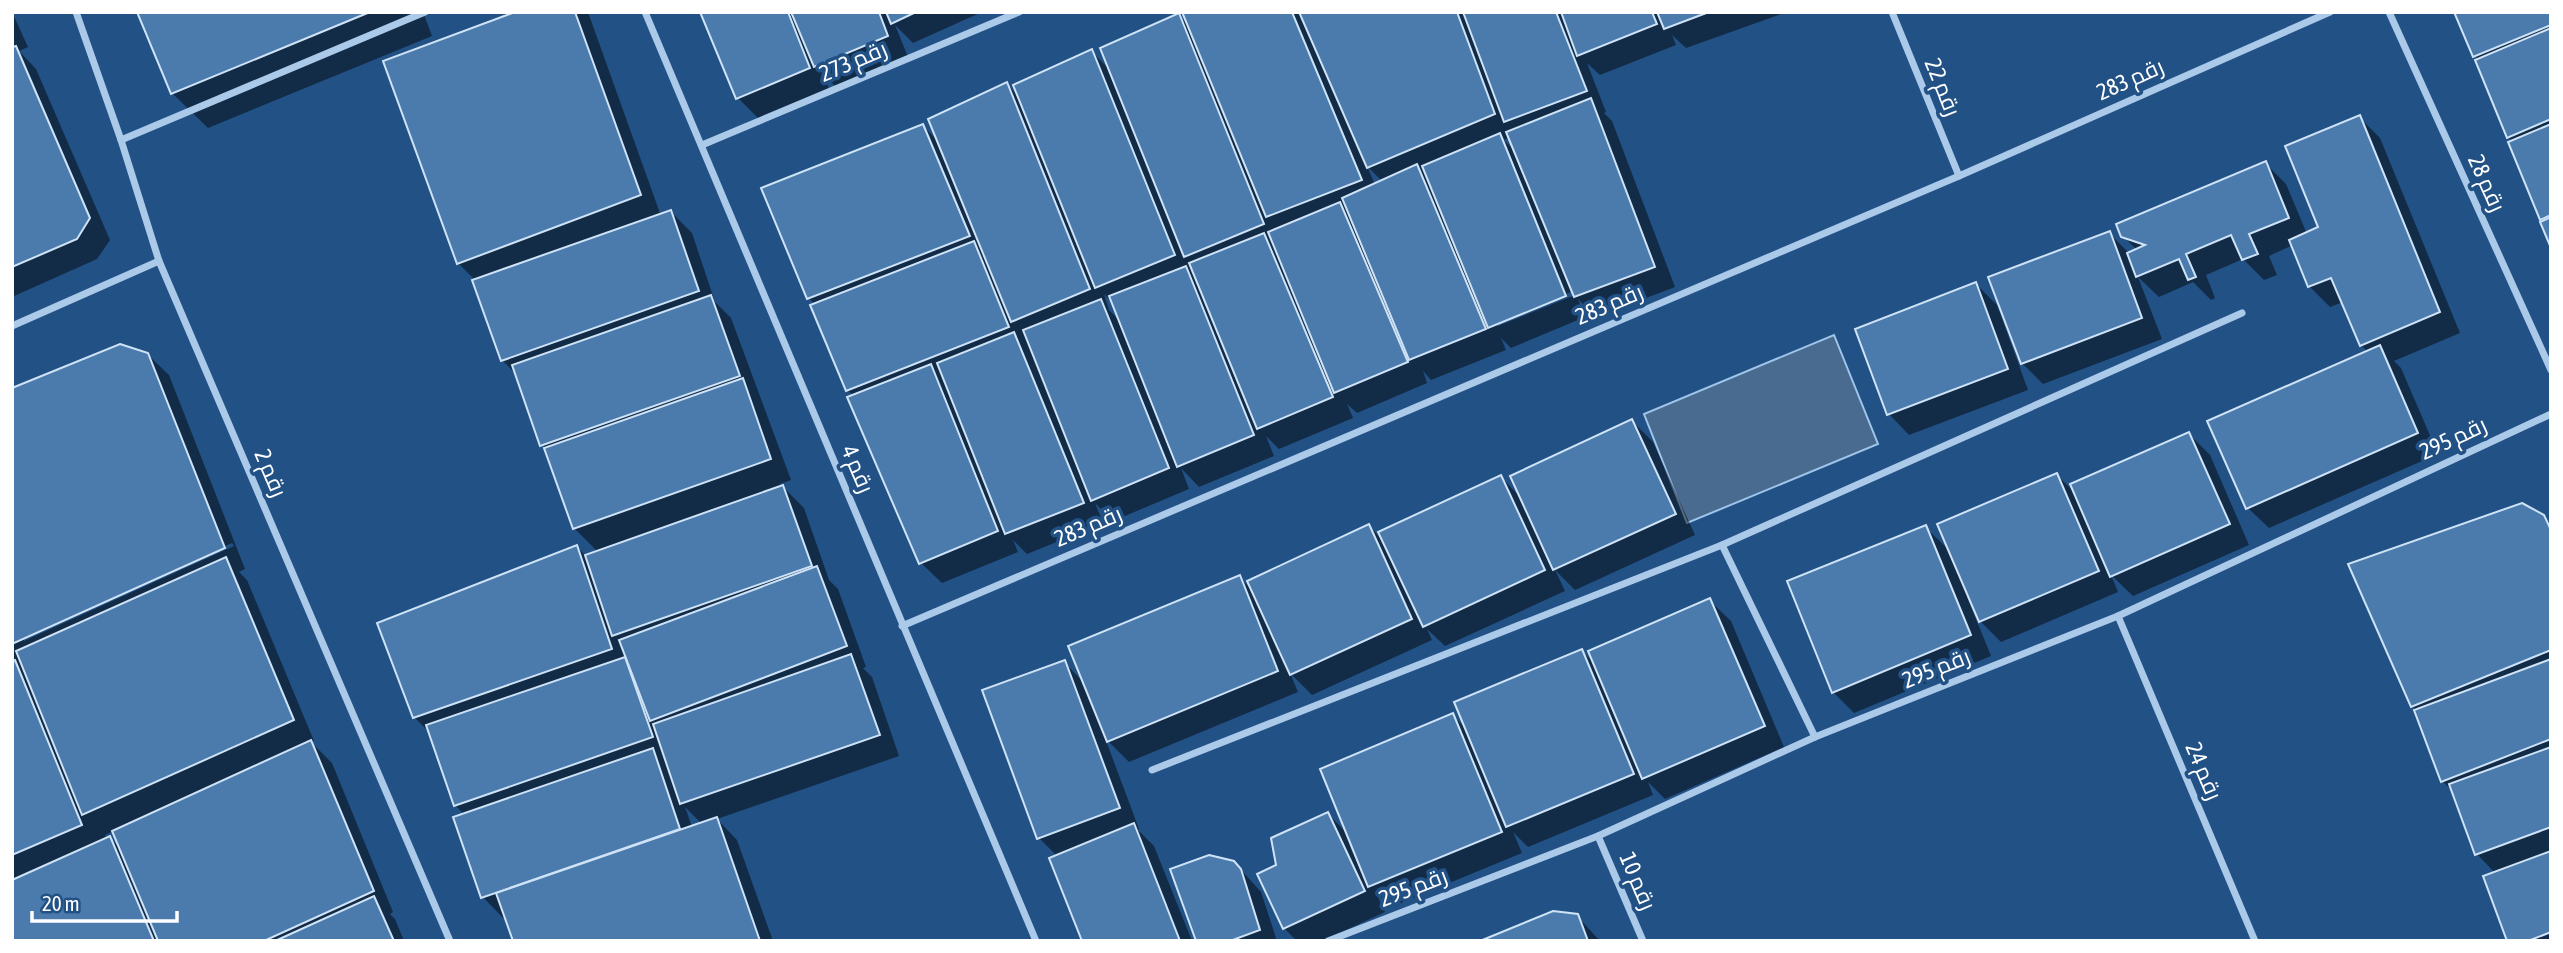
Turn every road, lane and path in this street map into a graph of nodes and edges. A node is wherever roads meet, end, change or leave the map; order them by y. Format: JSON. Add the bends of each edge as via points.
{"nodes":[{"id":1,"x":76,"y":12,"type":"edge"},
{"id":2,"x":425,"y":12,"type":"edge"},
{"id":3,"x":645,"y":12,"type":"edge"},
{"id":4,"x":1019,"y":12,"type":"edge"},
{"id":5,"x":1892,"y":12,"type":"edge"},
{"id":6,"x":2330,"y":12,"type":"edge"},
{"id":7,"x":2389,"y":12,"type":"edge"},
{"id":8,"x":121,"y":140,"type":"junction"},
{"id":9,"x":702,"y":145,"type":"junction"},
{"id":10,"x":1959,"y":176,"type":"junction"},
{"id":11,"x":159,"y":261,"type":"junction"},
{"id":12,"x":2242,"y":313,"type":"dead end"},
{"id":13,"x":12,"y":326,"type":"edge"},
{"id":14,"x":2551,"y":370,"type":"edge"},
{"id":15,"x":2551,"y":414,"type":"edge"},
{"id":16,"x":1722,"y":545,"type":"junction"},
{"id":17,"x":2118,"y":616,"type":"junction"},
{"id":18,"x":902,"y":626,"type":"junction"},
{"id":19,"x":1815,"y":737,"type":"junction"},
{"id":20,"x":1152,"y":770,"type":"dead end"},
{"id":21,"x":1598,"y":836,"type":"junction"},
{"id":22,"x":450,"y":941,"type":"edge"},
{"id":23,"x":1036,"y":941,"type":"edge"},
{"id":24,"x":1328,"y":941,"type":"edge"},
{"id":25,"x":1643,"y":941,"type":"edge"},
{"id":26,"x":2255,"y":941,"type":"edge"}],
"edges":[{"from":1,"to":8,"type":"street","name":"رقم 2"},
{"from":2,"to":8,"type":"street"},
{"from":3,"to":9,"type":"street","name":"رقم 4"},
{"from":4,"to":9,"type":"street","name":"رقم 273"},
{"from":5,"to":10,"type":"street","name":"رقم 22"},
{"from":6,"to":10,"type":"street","name":"رقم 283"},
{"from":7,"to":14,"type":"street","name":"رقم 28"},
{"from":8,"to":11,"type":"street","name":"رقم 2"},
{"from":9,"to":18,"type":"street","name":"رقم 4"},
{"from":10,"to":18,"type":"street","name":"رقم 283"},
{"from":11,"to":13,"type":"street"},
{"from":11,"to":22,"type":"street","name":"رقم 2"},
{"from":12,"to":16,"type":"street"},
{"from":15,"to":17,"type":"street","name":"رقم 295"},
{"from":16,"to":19,"type":"street"},
{"from":16,"to":20,"type":"street"},
{"from":17,"to":19,"type":"street","name":"رقم 295"},
{"from":17,"to":26,"type":"street","name":"رقم 24"},
{"from":18,"to":23,"type":"street","name":"رقم 4"},
{"from":19,"to":21,"type":"street","name":"رقم 295"},
{"from":21,"to":24,"type":"street","name":"رقم 295"},
{"from":21,"to":25,"type":"street","name":"رقم 10"}]}
